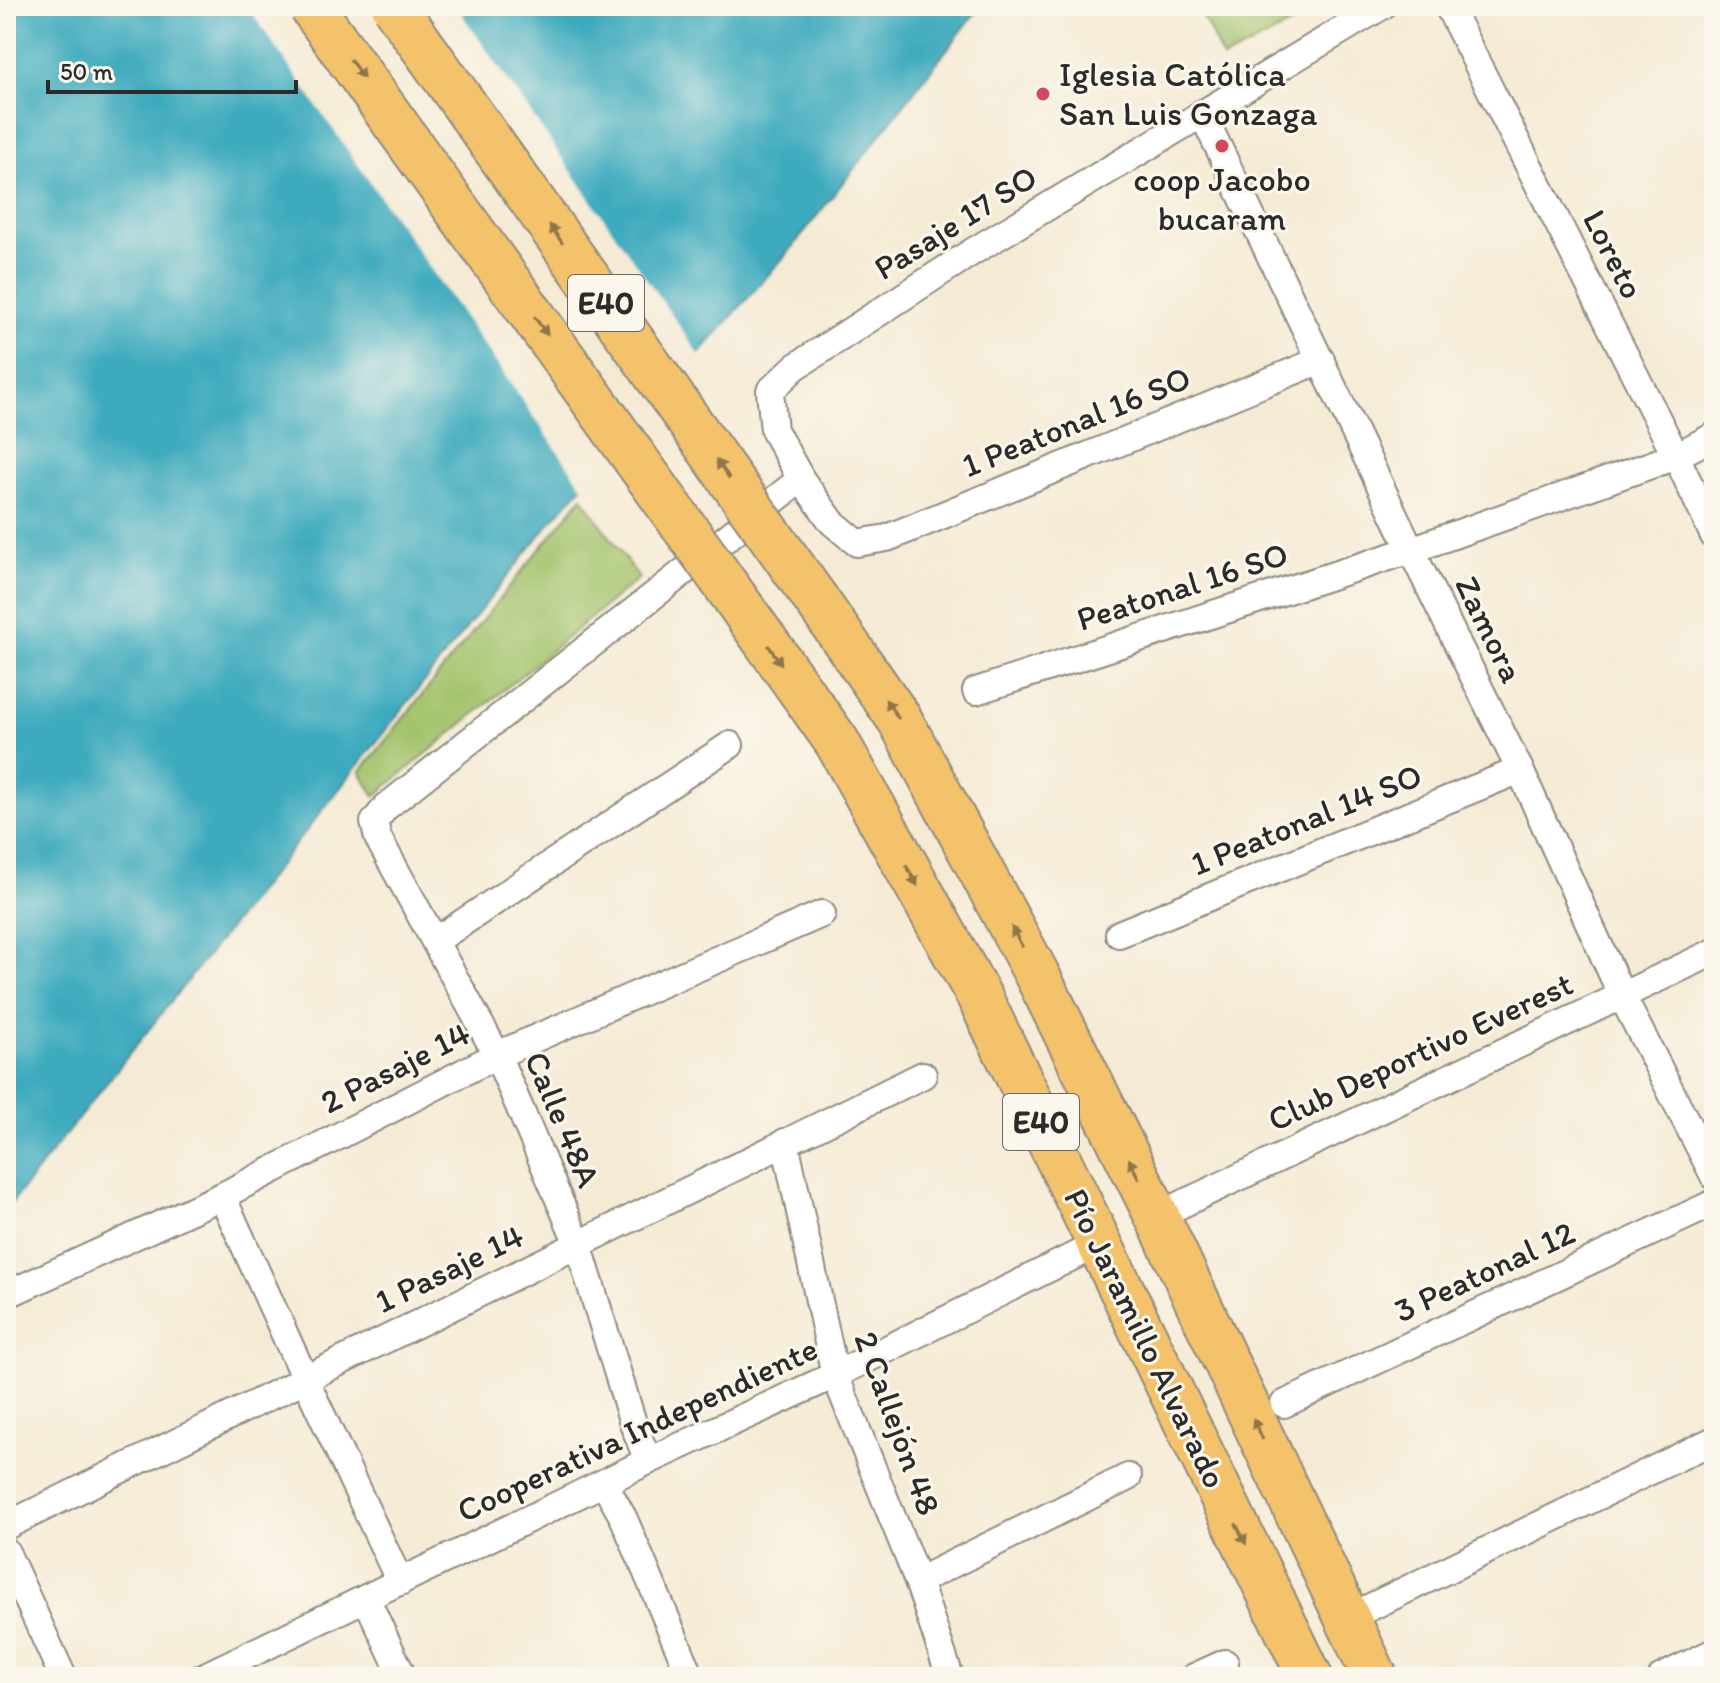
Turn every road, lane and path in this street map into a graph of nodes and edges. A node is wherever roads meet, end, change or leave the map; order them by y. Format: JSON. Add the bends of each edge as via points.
{"nodes":[{"id":1,"x":311,"y":6,"type":"edge"},
{"id":2,"x":394,"y":6,"type":"edge"},
{"id":3,"x":1382,"y":6,"type":"edge"},
{"id":4,"x":1448,"y":6,"type":"edge"},
{"id":5,"x":1202,"y":113,"type":"junction"},
{"id":6,"x":1321,"y":360,"type":"junction"},
{"id":7,"x":1714,"y":436,"type":"edge"},
{"id":8,"x":1676,"y":456,"type":"junction"},
{"id":9,"x":801,"y":479,"type":"junction"},
{"id":10,"x":1714,"y":536,"type":"edge"},
{"id":11,"x":857,"y":543,"type":"joint"},
{"id":12,"x":1411,"y":550,"type":"junction"},
{"id":13,"x":976,"y":691,"type":"dead end"},
{"id":14,"x":730,"y":745,"type":"dead end"},
{"id":15,"x":1520,"y":770,"type":"junction"},
{"id":16,"x":822,"y":914,"type":"dead end"},
{"id":17,"x":1119,"y":934,"type":"dead end"},
{"id":18,"x":435,"y":941,"type":"junction"},
{"id":19,"x":1714,"y":952,"type":"edge"},
{"id":20,"x":1622,"y":996,"type":"junction"},
{"id":21,"x":497,"y":1055,"type":"junction"},
{"id":22,"x":923,"y":1075,"type":"dead end"},
{"id":23,"x":785,"y":1142,"type":"junction"},
{"id":24,"x":1714,"y":1176,"type":"edge"},
{"id":25,"x":222,"y":1196,"type":"junction"},
{"id":26,"x":1714,"y":1203,"type":"edge"},
{"id":27,"x":1157,"y":1216,"type":"junction"},
{"id":28,"x":1100,"y":1243,"type":"junction"},
{"id":29,"x":578,"y":1244,"type":"junction"},
{"id":30,"x":6,"y":1295,"type":"edge"},
{"id":31,"x":835,"y":1375,"type":"junction"},
{"id":32,"x":305,"y":1379,"type":"junction"},
{"id":33,"x":1284,"y":1404,"type":"dead end"},
{"id":34,"x":1714,"y":1440,"type":"edge"},
{"id":35,"x":648,"y":1461,"type":"junction"},
{"id":36,"x":1128,"y":1477,"type":"dead end"},
{"id":37,"x":604,"y":1483,"type":"junction"},
{"id":38,"x":6,"y":1526,"type":"edge"},
{"id":39,"x":6,"y":1552,"type":"edge"},
{"id":40,"x":918,"y":1581,"type":"junction"},
{"id":41,"x":400,"y":1582,"type":"junction"},
{"id":42,"x":366,"y":1598,"type":"junction"},
{"id":43,"x":1348,"y":1618,"type":"junction"},
{"id":44,"x":1714,"y":1652,"type":"edge"},
{"id":45,"x":1225,"y":1663,"type":"dead end"},
{"id":46,"x":63,"y":1677,"type":"edge"},
{"id":47,"x":203,"y":1677,"type":"edge"},
{"id":48,"x":403,"y":1677,"type":"edge"},
{"id":49,"x":691,"y":1677,"type":"edge"},
{"id":50,"x":950,"y":1677,"type":"edge"},
{"id":51,"x":1194,"y":1677,"type":"edge"},
{"id":52,"x":1310,"y":1677,"type":"edge"},
{"id":53,"x":1375,"y":1677,"type":"edge"},
{"id":54,"x":1662,"y":1677,"type":"edge"}],
"edges":[{"from":1,"to":28,"type":"highway","name":"Pío Jaramillo Alvarado","number":"E40","one_way":true,"bridge":true,"via":[[837,742],[980,998]]},
{"from":27,"to":2,"type":"highway","name":"Pío Jaramillo Alvarado","number":"E40","one_way":true,"bridge":true,"via":[[1035,971],[900,720]]},
{"from":3,"to":5,"type":"street","name":"Pasaje 17 SO"},
{"from":4,"to":8,"type":"street","name":"Loreto"},
{"from":5,"to":6,"type":"street","name":"Zamora"},
{"from":5,"to":9,"type":"street","name":"Pasaje 17 SO","via":[[795,367],[770,391],[774,430]]},
{"from":6,"to":11,"type":"street","name":"1 Peatonal 16 SO","via":[[887,538]]},
{"from":6,"to":12,"type":"street","name":"Zamora"},
{"from":7,"to":8,"type":"street","name":"Peatonal 16 SO"},
{"from":8,"to":10,"type":"street","name":"Loreto"},
{"from":8,"to":12,"type":"street","name":"Peatonal 16 SO"},
{"from":9,"to":11,"type":"street","name":"Pasaje 17 SO","via":[[832,522]]},
{"from":9,"to":18,"type":"street","name":"Calle 48A","via":[[386,807],[374,822]]},
{"from":12,"to":13,"type":"street","name":"Peatonal 16 SO"},
{"from":12,"to":15,"type":"street","name":"Zamora"},
{"from":14,"to":18,"type":"street"},
{"from":15,"to":17,"type":"street","name":"1 Peatonal 14 SO"},
{"from":15,"to":20,"type":"street","name":"Zamora"},
{"from":16,"to":21,"type":"street","name":"2 Pasaje 14"},
{"from":18,"to":21,"type":"street","name":"Calle 48A"},
{"from":19,"to":20,"type":"street","name":"Club Deportivo Everest"},
{"from":20,"to":24,"type":"street","name":"Zamora"},
{"from":20,"to":27,"type":"street","name":"Club Deportivo Everest"},
{"from":21,"to":25,"type":"street","name":"2 Pasaje 14"},
{"from":21,"to":29,"type":"street","name":"Calle 48A"},
{"from":22,"to":23,"type":"street","name":"1 Pasaje 14"},
{"from":23,"to":29,"type":"street","name":"1 Pasaje 14"},
{"from":23,"to":31,"type":"street","name":"2 Callejón 48"},
{"from":25,"to":30,"type":"street","name":"2 Pasaje 14"},
{"from":25,"to":32,"type":"street"},
{"from":26,"to":33,"type":"street","name":"3 Peatonal 12"},
{"from":43,"to":27,"type":"highway","name":"Pío Jaramillo Alvarado","number":"E40","one_way":true},
{"from":28,"to":31,"type":"street","name":"Cooperativa Independiente"},
{"from":28,"to":52,"type":"highway","name":"Pío Jaramillo Alvarado","number":"E40","one_way":true},
{"from":29,"to":32,"type":"street","name":"1 Pasaje 14"},
{"from":29,"to":35,"type":"street","name":"Calle 48A"},
{"from":31,"to":35,"type":"street","name":"Cooperativa Independiente"},
{"from":31,"to":40,"type":"street","name":"2 Callejón 48"},
{"from":32,"to":38,"type":"street","name":"1 Pasaje 14"},
{"from":32,"to":41,"type":"street"},
{"from":34,"to":43,"type":"street"},
{"from":35,"to":37,"type":"street","name":"Cooperativa Independiente"},
{"from":36,"to":40,"type":"street"},
{"from":37,"to":41,"type":"street","name":"Cooperativa Independiente"},
{"from":37,"to":49,"type":"street"},
{"from":39,"to":46,"type":"street"},
{"from":40,"to":50,"type":"street","name":"2 Callejón 48"},
{"from":41,"to":42,"type":"street","name":"Cooperativa Independiente"},
{"from":42,"to":47,"type":"street","name":"Cooperativa Independiente"},
{"from":42,"to":48,"type":"street"},
{"from":43,"to":53,"type":"highway","name":"Pío Jaramillo Alvarado","number":"E40"},
{"from":44,"to":54,"type":"street"},
{"from":45,"to":51,"type":"street"}]}
